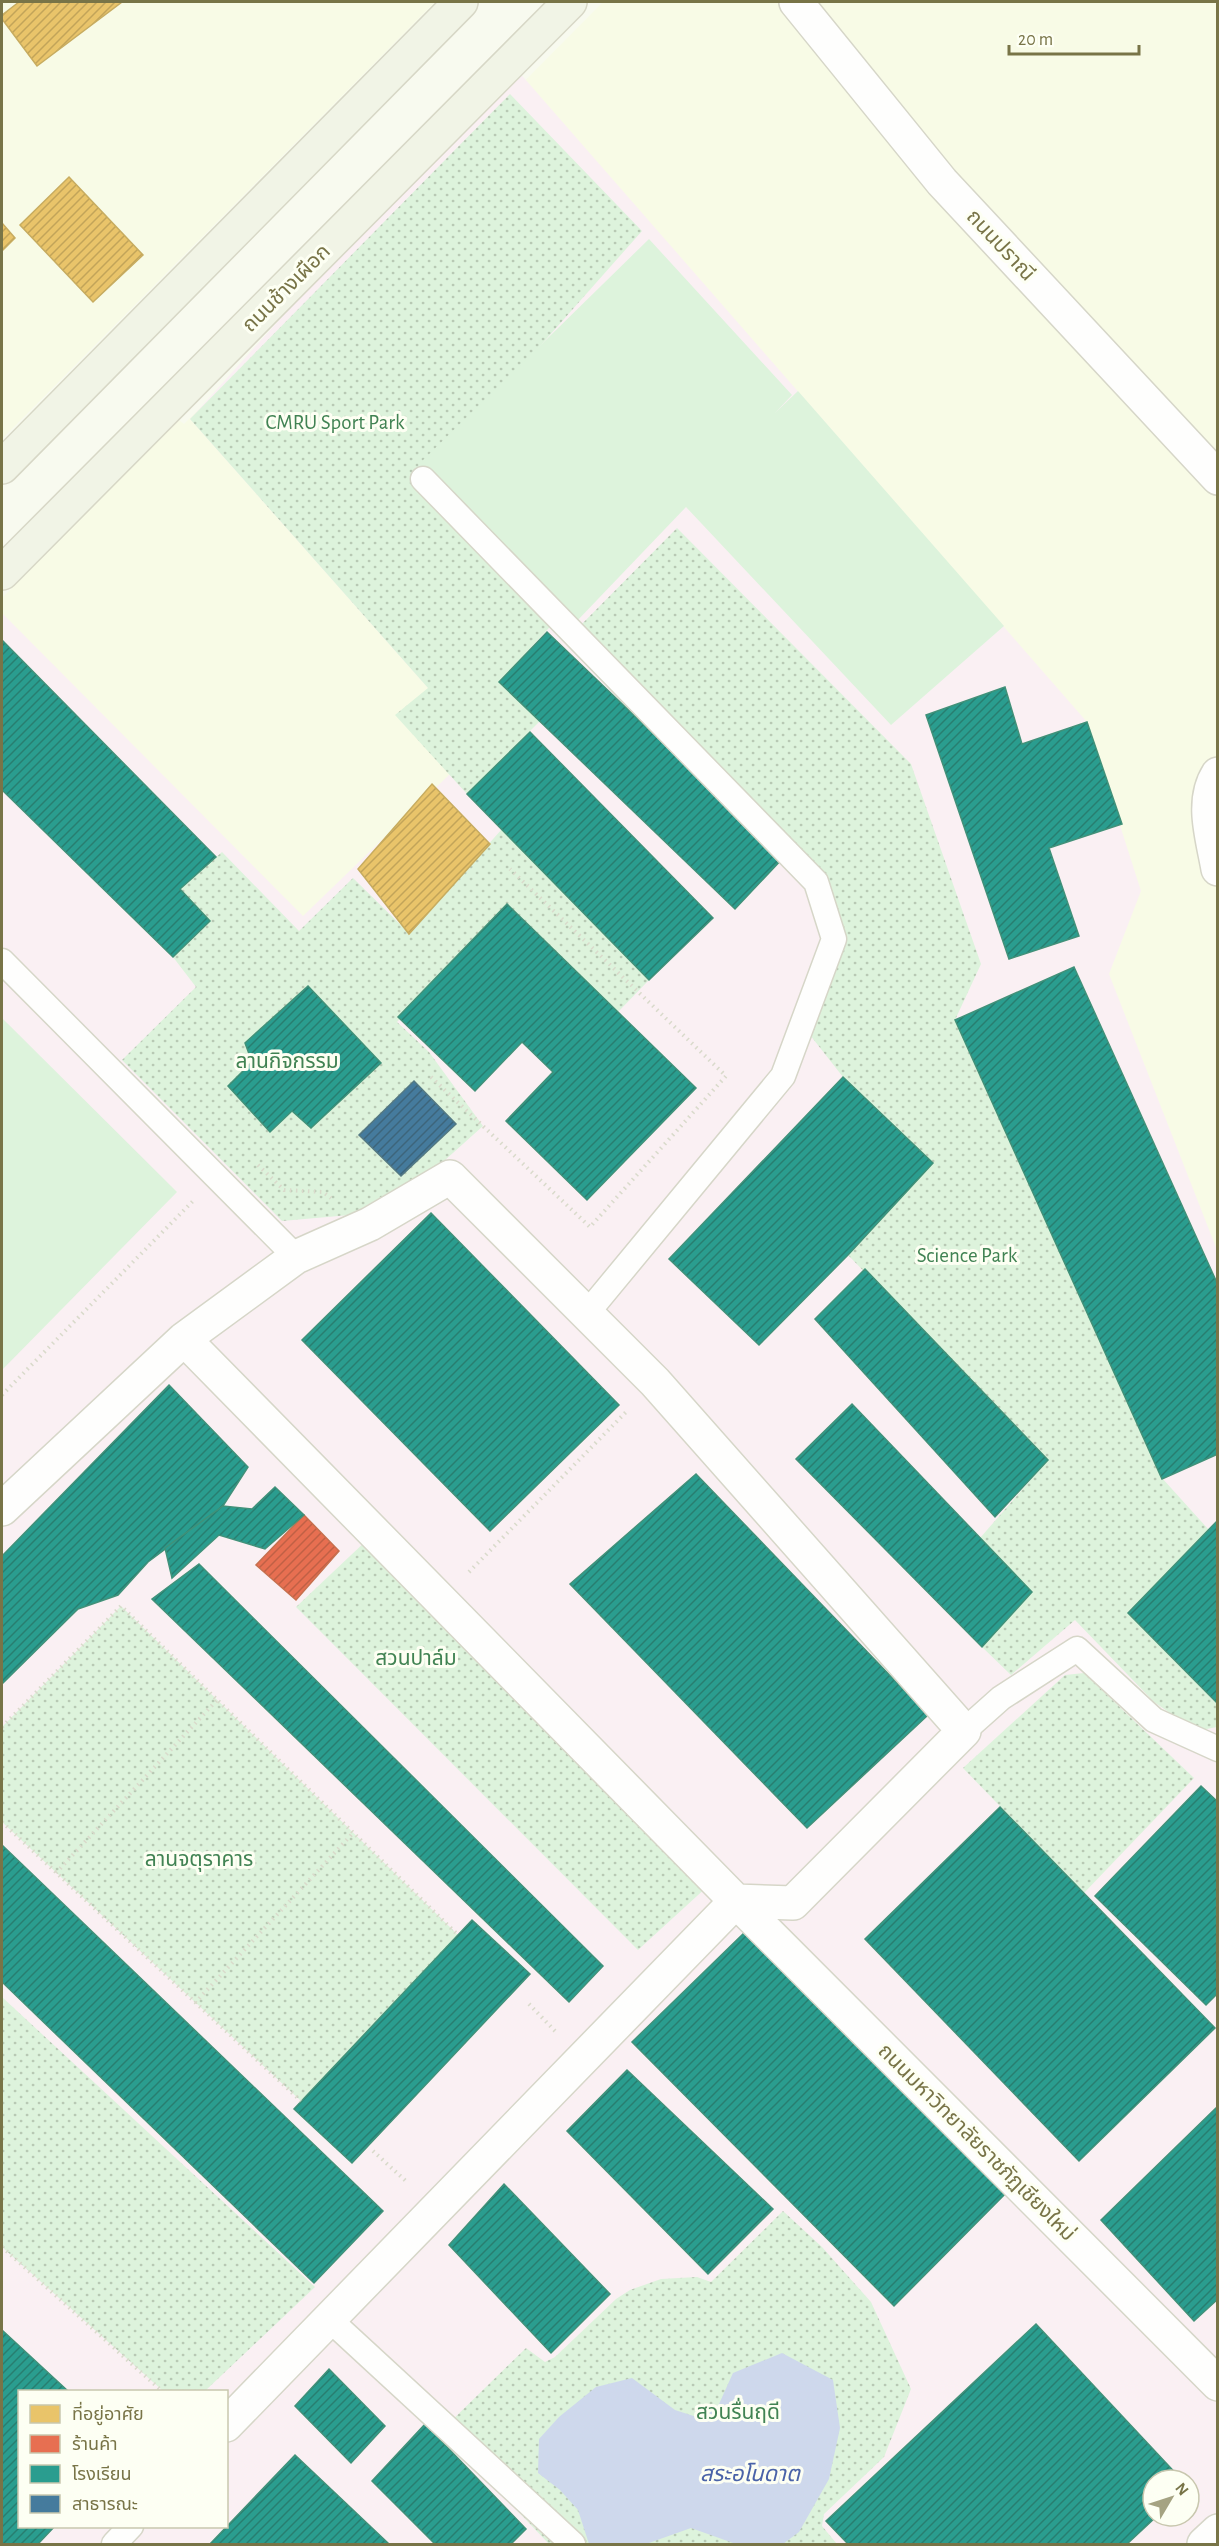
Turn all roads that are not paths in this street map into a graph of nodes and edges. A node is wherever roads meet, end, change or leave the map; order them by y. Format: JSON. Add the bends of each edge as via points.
{"nodes":[{"id":1,"x":461,"y":2,"type":"edge"},
{"id":2,"x":570,"y":2,"type":"edge"},
{"id":3,"x":796,"y":2,"type":"edge"},
{"id":4,"x":2,"y":467,"type":"edge"},
{"id":5,"x":1218,"y":477,"type":"edge"},
{"id":6,"x":423,"y":478,"type":"dead end"},
{"id":7,"x":2,"y":573,"type":"edge"},
{"id":8,"x":1218,"y":774,"type":"edge"},
{"id":9,"x":1218,"y":869,"type":"edge"},
{"id":10,"x":2,"y":961,"type":"edge"},
{"id":11,"x":296,"y":1257,"type":"junction"},
{"id":12,"x":588,"y":1312,"type":"junction"},
{"id":13,"x":184,"y":1339,"type":"junction"},
{"id":14,"x":2,"y":1509,"type":"edge"},
{"id":15,"x":964,"y":1731,"type":"junction"},
{"id":16,"x":1218,"y":1749,"type":"edge"},
{"id":17,"x":736,"y":1900,"type":"junction"},
{"id":18,"x":329,"y":2319,"type":"junction"},
{"id":19,"x":1218,"y":2384,"type":"edge"},
{"id":20,"x":228,"y":2423,"type":"edge"},
{"id":21,"x":129,"y":2528,"type":"edge"},
{"id":22,"x":1218,"y":2531,"type":"edge"},
{"id":23,"x":114,"y":2544,"type":"edge"},
{"id":24,"x":573,"y":2544,"type":"edge"},
{"id":25,"x":1204,"y":2544,"type":"edge"}],
"edges":[{"from":1,"to":4,"type":"main road"},
{"from":2,"to":7,"type":"main road","name":"ถนนช้างเผือก"},
{"from":3,"to":5,"type":"street","name":"ถนนปราณี","via":[[942,182]]},
{"from":6,"to":12,"type":"lane","via":[[816,882],[834,939],[783,1076]]},
{"from":8,"to":9,"type":"street","via":[[1208,809]]},
{"from":10,"to":11,"type":"lane"},
{"from":11,"to":12,"type":"street","via":[[370,1224],[450,1177]]},
{"from":11,"to":13,"type":"street"},
{"from":12,"to":15,"type":"street","via":[[655,1382]]},
{"from":13,"to":14,"type":"street"},
{"from":13,"to":17,"type":"street","name":"ถนนมหาวิทยาลัยราชภัฏเชียงใหม่"},
{"from":15,"to":16,"type":"lane","via":[[1001,1698],[1077,1649],[1154,1720]]},
{"from":15,"to":17,"type":"street","via":[[793,1903]]},
{"from":17,"to":18,"type":"street"},
{"from":17,"to":19,"type":"street","name":"ถนนมหาวิทยาลัยราชภัฏเชียงใหม่"},
{"from":18,"to":20,"type":"street"},
{"from":18,"to":24,"type":"lane"},
{"from":21,"to":23,"type":"lane"},
{"from":22,"to":25,"type":"street"}]}
